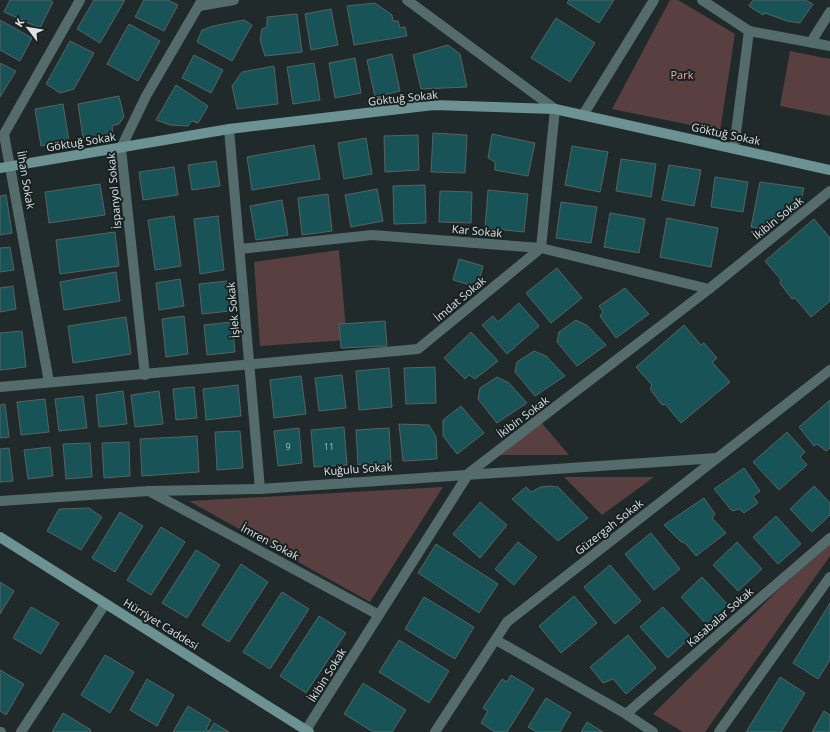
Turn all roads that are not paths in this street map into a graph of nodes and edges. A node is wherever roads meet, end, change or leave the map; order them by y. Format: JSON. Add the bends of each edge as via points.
{"nodes":[{"id":1,"x":80,"y":0,"type":"edge"},
{"id":2,"x":234,"y":0,"type":"edge"},
{"id":3,"x":407,"y":0,"type":"edge"},
{"id":4,"x":654,"y":0,"type":"edge"},
{"id":5,"x":702,"y":0,"type":"edge"},
{"id":6,"x":201,"y":3,"type":"edge"},
{"id":7,"x":830,"y":12,"type":"edge"},
{"id":8,"x":749,"y":31,"type":"junction"},
{"id":9,"x":811,"y":42,"type":"junction"},
{"id":10,"x":830,"y":46,"type":"edge"},
{"id":11,"x":555,"y":109,"type":"junction"},
{"id":12,"x":583,"y":115,"type":"junction"},
{"id":13,"x":229,"y":129,"type":"junction"},
{"id":14,"x":121,"y":148,"type":"junction"},
{"id":15,"x":734,"y":148,"type":"junction"},
{"id":16,"x":11,"y":166,"type":"junction"},
{"id":17,"x":0,"y":168,"type":"edge"},
{"id":18,"x":830,"y":170,"type":"edge"},
{"id":19,"x":830,"y":191,"type":"edge"},
{"id":20,"x":541,"y":248,"type":"junction"},
{"id":21,"x":240,"y":249,"type":"junction"},
{"id":22,"x":709,"y":289,"type":"junction"},
{"id":23,"x":250,"y":365,"type":"junction"},
{"id":24,"x":829,"y":373,"type":"edge"},
{"id":25,"x":145,"y":375,"type":"junction"},
{"id":26,"x":49,"y":382,"type":"junction"},
{"id":27,"x":0,"y":387,"type":"edge"},
{"id":28,"x":717,"y":458,"type":"junction"},
{"id":29,"x":469,"y":473,"type":"junction"},
{"id":30,"x":260,"y":489,"type":"junction"},
{"id":31,"x":149,"y":491,"type":"junction"},
{"id":32,"x":0,"y":501,"type":"edge"},
{"id":33,"x":0,"y":537,"type":"edge"},
{"id":34,"x":830,"y":538,"type":"edge"},
{"id":35,"x":830,"y":577,"type":"edge"},
{"id":36,"x":105,"y":604,"type":"junction"},
{"id":37,"x":379,"y":615,"type":"junction"},
{"id":38,"x":496,"y":640,"type":"junction"},
{"id":39,"x":626,"y":714,"type":"junction"},
{"id":40,"x":308,"y":731,"type":"edge"},
{"id":41,"x":21,"y":732,"type":"edge"},
{"id":42,"x":435,"y":732,"type":"edge"},
{"id":43,"x":653,"y":732,"type":"edge"},
{"id":44,"x":719,"y":732,"type":"edge"}],
"edges":[{"from":1,"to":16,"type":"street","name":"İlhan Sokak","via":[[4,134]]},
{"from":2,"to":6,"type":"street"},
{"from":3,"to":11,"type":"street"},
{"from":4,"to":12,"type":"street"},
{"from":5,"to":8,"type":"street"},
{"from":6,"to":14,"type":"street","name":"İspanyol Sokak","via":[[146,96]]},
{"from":7,"to":9,"type":"street"},
{"from":8,"to":9,"type":"street"},
{"from":8,"to":15,"type":"street"},
{"from":9,"to":10,"type":"street"},
{"from":11,"to":12,"type":"street","name":"Göktuğ Sokak"},
{"from":11,"to":13,"type":"street","name":"Göktuğ Sokak","via":[[434,105]]},
{"from":11,"to":20,"type":"street"},
{"from":12,"to":15,"type":"street","name":"Göktuğ Sokak"},
{"from":13,"to":14,"type":"street","name":"Göktuğ Sokak"},
{"from":13,"to":21,"type":"street","name":"İşlek Sokak"},
{"from":14,"to":16,"type":"street","name":"Göktuğ Sokak"},
{"from":14,"to":25,"type":"street","name":"İspanyol Sokak"},
{"from":15,"to":18,"type":"street","name":"Göktuğ Sokak"},
{"from":16,"to":17,"type":"street","name":"Göktuğ Sokak"},
{"from":16,"to":26,"type":"street","name":"İlhan Sokak"},
{"from":19,"to":22,"type":"street","name":"İkibin Sokak"},
{"from":20,"to":21,"type":"street","name":"Kar Sokak","via":[[372,234]]},
{"from":20,"to":22,"type":"street","name":"Kar Sokak"},
{"from":20,"to":23,"type":"street","name":"İmdat Sokak","via":[[418,349]]},
{"from":21,"to":23,"type":"street","name":"İşlek Sokak"},
{"from":22,"to":29,"type":"street","name":"İkibin Sokak"},
{"from":23,"to":25,"type":"street","name":"İmdat Sokak"},
{"from":23,"to":30,"type":"street","name":"İşlek Sokak"},
{"from":24,"to":28,"type":"street","name":"Güzergah Sokak"},
{"from":25,"to":26,"type":"street","name":"İmdat Sokak"},
{"from":26,"to":27,"type":"street","name":"İmdat Sokak"},
{"from":28,"to":29,"type":"street","name":"Kuğulu Sokak"},
{"from":28,"to":38,"type":"street","name":"Güzergah Sokak","via":[[507,622]]},
{"from":29,"to":30,"type":"street","name":"Kuğulu Sokak"},
{"from":29,"to":37,"type":"street","name":"İkibin Sokak"},
{"from":30,"to":31,"type":"street","name":"Kuğulu Sokak"},
{"from":31,"to":32,"type":"street","name":"Kuğulu Sokak"},
{"from":31,"to":37,"type":"street","name":"İmren Sokak"},
{"from":33,"to":36,"type":"street","name":"Hürriyet Caddesi"},
{"from":34,"to":39,"type":"street","name":"Kasabalar Sokak"},
{"from":35,"to":44,"type":"street"},
{"from":36,"to":40,"type":"street","name":"Hürriyet Caddesi"},
{"from":36,"to":41,"type":"street"},
{"from":37,"to":40,"type":"street","name":"İkibin Sokak"},
{"from":38,"to":39,"type":"street"},
{"from":38,"to":42,"type":"street","name":"Güzergah Sokak"},
{"from":39,"to":43,"type":"street"}]}
